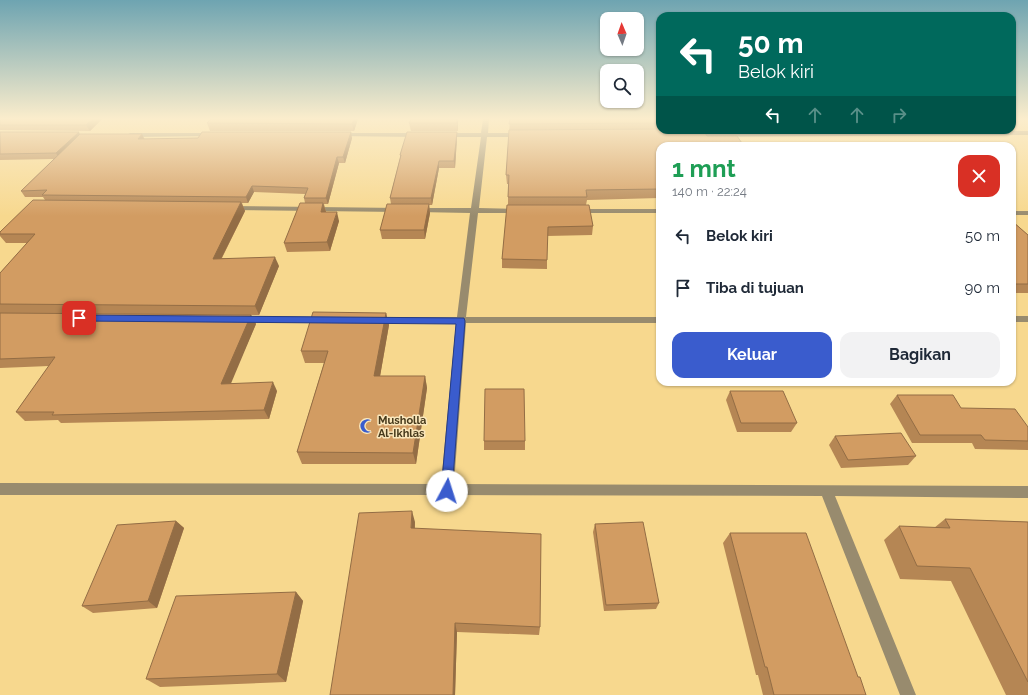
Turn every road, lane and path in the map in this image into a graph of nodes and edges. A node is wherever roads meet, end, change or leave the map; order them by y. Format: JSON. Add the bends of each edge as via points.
{"nodes":[{"id":1,"x":482,"y":151,"type":"edge"},
{"id":2,"x":222,"y":208,"type":"edge"},
{"id":3,"x":475,"y":210,"type":"junction"},
{"id":4,"x":529,"y":211,"type":"edge"},
{"id":5,"x":567,"y":211,"type":"edge"},
{"id":6,"x":656,"y":211,"type":"edge"},
{"id":7,"x":1016,"y":212,"type":"edge"},
{"id":8,"x":1028,"y":213,"type":"edge"},
{"id":9,"x":230,"y":319,"type":"edge"},
{"id":10,"x":1016,"y":319,"type":"edge"},
{"id":11,"x":1028,"y":319,"type":"edge"},
{"id":12,"x":334,"y":320,"type":"edge"},
{"id":13,"x":365,"y":320,"type":"edge"},
{"id":14,"x":656,"y":320,"type":"edge"},
{"id":15,"x":461,"y":321,"type":"junction"},
{"id":16,"x":0,"y":489,"type":"edge"},
{"id":17,"x":826,"y":490,"type":"junction"},
{"id":18,"x":447,"y":491,"type":"junction"},
{"id":19,"x":1028,"y":492,"type":"edge"},
{"id":20,"x":908,"y":695,"type":"edge"}],
"edges":[{"from":1,"to":3,"type":"street"},
{"from":2,"to":3,"type":"street"},
{"from":3,"to":4,"type":"street"},
{"from":3,"to":15,"type":"street"},
{"from":5,"to":6,"type":"street"},
{"from":7,"to":8,"type":"street"},
{"from":9,"to":12,"type":"street"},
{"from":10,"to":11,"type":"street"},
{"from":13,"to":15,"type":"street"},
{"from":14,"to":15,"type":"street"},
{"from":15,"to":18,"type":"street"},
{"from":16,"to":18,"type":"street"},
{"from":17,"to":18,"type":"street"},
{"from":17,"to":19,"type":"street"},
{"from":17,"to":20,"type":"street"}]}
